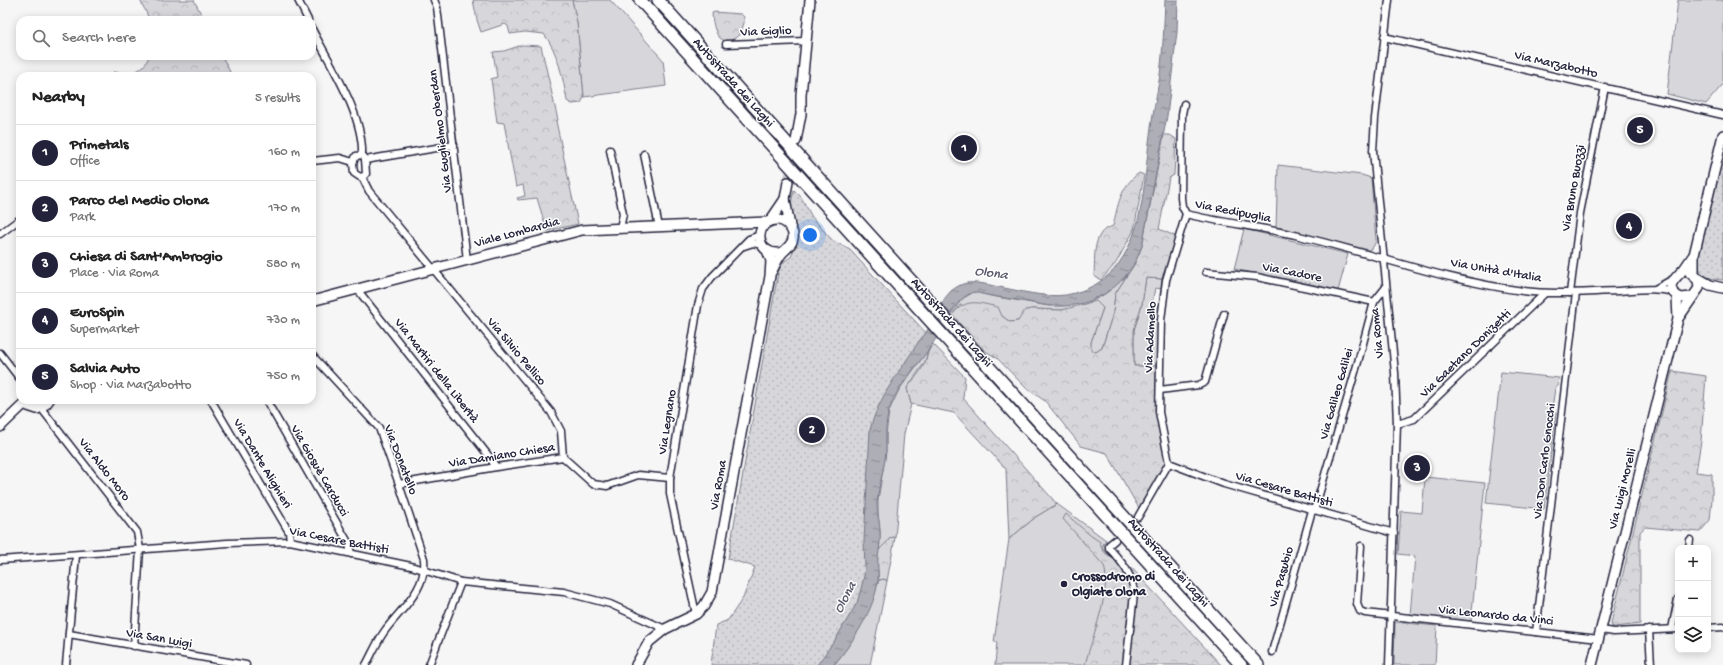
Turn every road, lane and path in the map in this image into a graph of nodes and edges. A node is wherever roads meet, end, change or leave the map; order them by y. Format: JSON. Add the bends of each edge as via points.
{"nodes":[{"id":1,"x":298,"y":0,"type":"edge"},
{"id":2,"x":434,"y":0,"type":"edge"},
{"id":3,"x":640,"y":0,"type":"edge"},
{"id":4,"x":658,"y":0,"type":"edge"},
{"id":5,"x":810,"y":0,"type":"edge"},
{"id":6,"x":1389,"y":0,"type":"edge"},
{"id":7,"x":306,"y":16,"type":"edge"},
{"id":8,"x":316,"y":37,"type":"edge"},
{"id":9,"x":1384,"y":37,"type":"junction"},
{"id":10,"x":806,"y":41,"type":"junction"},
{"id":11,"x":726,"y":44,"type":"dead end"},
{"id":12,"x":1605,"y":87,"type":"junction"},
{"id":13,"x":1184,"y":104,"type":"dead end"},
{"id":14,"x":1723,"y":115,"type":"edge"},
{"id":15,"x":1723,"y":135,"type":"edge"},
{"id":16,"x":795,"y":139,"type":"tunnel mouth"},
{"id":17,"x":454,"y":145,"type":"junction"},
{"id":18,"x":610,"y":150,"type":"dead end"},
{"id":19,"x":644,"y":154,"type":"dead end"},
{"id":20,"x":363,"y":158,"type":"junction"},
{"id":21,"x":316,"y":161,"type":"edge"},
{"id":22,"x":353,"y":162,"type":"junction"},
{"id":23,"x":362,"y":177,"type":"junction"},
{"id":24,"x":788,"y":182,"type":"tunnel mouth"},
{"id":25,"x":785,"y":198,"type":"junction"},
{"id":26,"x":1186,"y":214,"type":"junction"},
{"id":27,"x":16,"y":222,"type":"edge"},
{"id":28,"x":768,"y":222,"type":"junction"},
{"id":29,"x":734,"y":224,"type":"junction"},
{"id":30,"x":659,"y":227,"type":"junction"},
{"id":31,"x":790,"y":227,"type":"junction"},
{"id":32,"x":620,"y":228,"type":"junction"},
{"id":33,"x":0,"y":234,"type":"edge"},
{"id":34,"x":760,"y":235,"type":"junction"},
{"id":35,"x":740,"y":248,"type":"junction"},
{"id":36,"x":764,"y":248,"type":"junction"},
{"id":37,"x":783,"y":252,"type":"junction"},
{"id":38,"x":1694,"y":255,"type":"junction"},
{"id":39,"x":1383,"y":259,"type":"junction"},
{"id":40,"x":467,"y":260,"type":"junction"},
{"id":41,"x":433,"y":269,"type":"junction"},
{"id":42,"x":1206,"y":272,"type":"dead end"},
{"id":43,"x":770,"y":276,"type":"junction"},
{"id":44,"x":1677,"y":276,"type":"junction"},
{"id":45,"x":1695,"y":276,"type":"junction"},
{"id":46,"x":1386,"y":287,"type":"junction"},
{"id":47,"x":1720,"y":288,"type":"edge"},
{"id":48,"x":357,"y":289,"type":"junction"},
{"id":49,"x":1655,"y":289,"type":"junction"},
{"id":50,"x":1545,"y":293,"type":"junction"},
{"id":51,"x":1573,"y":293,"type":"junction"},
{"id":52,"x":1676,"y":295,"type":"junction"},
{"id":53,"x":1694,"y":296,"type":"junction"},
{"id":54,"x":316,"y":300,"type":"edge"},
{"id":55,"x":1374,"y":302,"type":"junction"},
{"id":56,"x":1224,"y":314,"type":"dead end"},
{"id":57,"x":1678,"y":319,"type":"junction"},
{"id":58,"x":0,"y":353,"type":"edge"},
{"id":59,"x":316,"y":359,"type":"edge"},
{"id":60,"x":16,"y":374,"type":"edge"},
{"id":61,"x":1160,"y":390,"type":"junction"},
{"id":62,"x":22,"y":404,"type":"edge"},
{"id":63,"x":27,"y":404,"type":"edge"},
{"id":64,"x":46,"y":404,"type":"edge"},
{"id":65,"x":213,"y":404,"type":"edge"},
{"id":66,"x":268,"y":404,"type":"edge"},
{"id":67,"x":41,"y":408,"type":"junction"},
{"id":68,"x":1397,"y":424,"type":"junction"},
{"id":69,"x":0,"y":427,"type":"edge"},
{"id":70,"x":563,"y":458,"type":"junction"},
{"id":71,"x":1169,"y":463,"type":"junction"},
{"id":72,"x":496,"y":467,"type":"junction"},
{"id":73,"x":670,"y":478,"type":"junction"},
{"id":74,"x":399,"y":484,"type":"junction"},
{"id":75,"x":1314,"y":510,"type":"junction"},
{"id":76,"x":1138,"y":517,"type":"dead end"},
{"id":77,"x":1394,"y":533,"type":"junction"},
{"id":78,"x":290,"y":540,"type":"junction"},
{"id":79,"x":1115,"y":540,"type":"dead end"},
{"id":80,"x":1690,"y":540,"type":"dead end"},
{"id":81,"x":1689,"y":545,"type":"edge"},
{"id":82,"x":1361,"y":546,"type":"dead end"},
{"id":83,"x":140,"y":549,"type":"junction"},
{"id":84,"x":351,"y":554,"type":"junction"},
{"id":85,"x":76,"y":555,"type":"junction"},
{"id":86,"x":0,"y":560,"type":"edge"},
{"id":87,"x":425,"y":570,"type":"junction"},
{"id":88,"x":461,"y":582,"type":"junction"},
{"id":89,"x":696,"y":614,"type":"junction"},
{"id":90,"x":1391,"y":616,"type":"junction"},
{"id":91,"x":1723,"y":627,"type":"edge"},
{"id":92,"x":1711,"y":628,"type":"edge"},
{"id":93,"x":665,"y":629,"type":"junction"},
{"id":94,"x":1675,"y":629,"type":"edge"},
{"id":95,"x":1649,"y":630,"type":"junction"},
{"id":96,"x":1536,"y":632,"type":"junction"},
{"id":97,"x":69,"y":634,"type":"junction"},
{"id":98,"x":1600,"y":634,"type":"junction"},
{"id":99,"x":134,"y":646,"type":"junction"},
{"id":100,"x":1272,"y":652,"type":"dead end"},
{"id":101,"x":66,"y":665,"type":"edge"},
{"id":102,"x":246,"y":665,"type":"edge"},
{"id":103,"x":366,"y":665,"type":"edge"},
{"id":104,"x":429,"y":665,"type":"edge"},
{"id":105,"x":636,"y":665,"type":"edge"},
{"id":106,"x":1126,"y":665,"type":"edge"},
{"id":107,"x":1241,"y":665,"type":"edge"},
{"id":108,"x":1258,"y":665,"type":"edge"},
{"id":109,"x":1389,"y":665,"type":"edge"},
{"id":110,"x":1592,"y":665,"type":"edge"},
{"id":111,"x":1651,"y":665,"type":"edge"}],
"edges":[{"from":1,"to":7,"type":"street"},
{"from":2,"to":17,"type":"street","name":"Via Guglielmo Oberdan","via":[[438,7]]},
{"from":3,"to":107,"type":"highway","name":"Autostrada dei Laghi"},
{"from":4,"to":108,"type":"highway","name":"Autostrada dei Laghi"},
{"from":5,"to":10,"type":"street"},
{"from":6,"to":9,"type":"street","name":"Via Roma"},
{"from":8,"to":20,"type":"street","via":[[354,112]]},
{"from":9,"to":12,"type":"street","name":"Via Marzabotto"},
{"from":9,"to":39,"type":"street","name":"Via Roma","via":[[1373,151]]},
{"from":10,"to":11,"type":"street","name":"Via Giglio"},
{"from":10,"to":16,"type":"street","via":[[801,114]]},
{"from":12,"to":14,"type":"street","name":"Via Marzabotto"},
{"from":12,"to":51,"type":"street","name":"Via Bruno Buozzi","via":[[1580,213]]},
{"from":13,"to":26,"type":"street","name":"Via Redipuglia","via":[[1181,198]]},
{"from":15,"to":38,"type":"street","name":"Via Luigi Morelli"},
{"from":17,"to":20,"type":"street"},
{"from":17,"to":40,"type":"street","name":"Via Guglielmo Oberdan"},
{"from":18,"to":32,"type":"street","via":[[623,214]]},
{"from":19,"to":30,"type":"street"},
{"from":20,"to":22,"type":"street","via":[[356,156]]},
{"from":20,"to":23,"type":"street","via":[[366,174]]},
{"from":21,"to":22,"type":"street","via":[[340,158]]},
{"from":22,"to":23,"type":"street","name":"Via Silvio Pellico","via":[[354,173]]},
{"from":23,"to":41,"type":"street","name":"Via Silvio Pellico","via":[[369,192]]},
{"from":24,"to":25,"type":"street"},
{"from":25,"to":28,"type":"street"},
{"from":25,"to":31,"type":"street"},
{"from":26,"to":39,"type":"street","name":"Via Redipuglia","via":[[1298,235]]},
{"from":26,"to":61,"type":"street","name":"Via Adamello","via":[[1166,280],[1161,320]]},
{"from":27,"to":33,"type":"street"},
{"from":28,"to":29,"type":"street","name":"Viale Lombardia"},
{"from":28,"to":31,"type":"street","via":[[784,221]]},
{"from":28,"to":34,"type":"street","via":[[763,226]]},
{"from":29,"to":30,"type":"street","name":"Viale Lombardia"},
{"from":29,"to":34,"type":"street","name":"Viale Lombardia"},
{"from":30,"to":32,"type":"street","name":"Viale Lombardia"},
{"from":31,"to":37,"type":"street","name":"Via Roma","via":[[793,240]]},
{"from":32,"to":40,"type":"street","name":"Viale Lombardia","via":[[582,230]]},
{"from":34,"to":35,"type":"street","name":"Via Legnano","via":[[749,239]]},
{"from":34,"to":36,"type":"street","name":"Via Roma"},
{"from":35,"to":36,"type":"street","via":[[753,243]]},
{"from":35,"to":73,"type":"street","name":"Via Legnano","via":[[707,283],[701,296]]},
{"from":36,"to":37,"type":"street","via":[[777,253]]},
{"from":36,"to":43,"type":"street","name":"Via Roma","via":[[770,261]]},
{"from":37,"to":43,"type":"street","name":"Via Roma"},
{"from":38,"to":44,"type":"street","name":"Via Luigi Morelli"},
{"from":38,"to":45,"type":"street","name":"Via Luigi Morelli"},
{"from":39,"to":46,"type":"street","name":"Via Roma"},
{"from":39,"to":50,"type":"street","name":"Via Unità d'Italia","via":[[1479,284]]},
{"from":40,"to":41,"type":"street","name":"Viale Lombardia"},
{"from":41,"to":48,"type":"street","name":"Viale Lombardia"},
{"from":41,"to":70,"type":"street","name":"Via Silvio Pellico","via":[[551,412],[562,431]]},
{"from":42,"to":55,"type":"street","name":"Via Cadore","via":[[1257,277]]},
{"from":43,"to":89,"type":"street","name":"Via Roma","via":[[714,583],[704,606]]},
{"from":44,"to":45,"type":"street","via":[[1689,272]]},
{"from":44,"to":49,"type":"street","name":"Via Unità d'Italia"},
{"from":44,"to":52,"type":"street","name":"Via Luigi Morelli","via":[[1672,287]]},
{"from":45,"to":47,"type":"street"},
{"from":45,"to":53,"type":"street","name":"Via Luigi Morelli","via":[[1699,284]]},
{"from":46,"to":55,"type":"street","name":"Via Galileo Galilei"},
{"from":46,"to":68,"type":"street","name":"Via Roma","via":[[1395,373]]},
{"from":47,"to":53,"type":"street"},
{"from":48,"to":54,"type":"street","name":"Viale Lombardia"},
{"from":48,"to":72,"type":"street","name":"Via Martiri della Libertà"},
{"from":49,"to":51,"type":"street","name":"Via Unità d'Italia"},
{"from":49,"to":52,"type":"street","name":"Via Unità d'Italia"},
{"from":50,"to":51,"type":"street","name":"Via Unità d'Italia"},
{"from":50,"to":68,"type":"street","name":"Via Gaetano Donizetti","via":[[1414,419]]},
{"from":51,"to":96,"type":"street","name":"Via Don Carlo Gnocchi"},
{"from":52,"to":53,"type":"street","via":[[1684,299]]},
{"from":52,"to":57,"type":"street","name":"Via Luigi Morelli"},
{"from":53,"to":57,"type":"street","name":"Via Luigi Morelli"},
{"from":55,"to":75,"type":"street","name":"Via Galileo Galilei"},
{"from":56,"to":61,"type":"street","via":[[1205,382]]},
{"from":57,"to":98,"type":"street","name":"Via Luigi Morelli"},
{"from":58,"to":60,"type":"street"},
{"from":59,"to":74,"type":"street","name":"Via Donatello","via":[[379,428]]},
{"from":61,"to":71,"type":"street","name":"Via Adamello","via":[[1160,412]]},
{"from":62,"to":69,"type":"street"},
{"from":63,"to":67,"type":"street","via":[[33,408]]},
{"from":64,"to":67,"type":"street"},
{"from":65,"to":78,"type":"street","name":"Via Dante Alighieri","via":[[289,532]]},
{"from":66,"to":84,"type":"street","name":"Via Giosuè Carducci","via":[[349,544]]},
{"from":67,"to":83,"type":"street","name":"Via Aldo Moro","via":[[136,530]]},
{"from":68,"to":77,"type":"street","name":"Via Roma"},
{"from":70,"to":72,"type":"street","name":"Via Damiano Chiesa"},
{"from":70,"to":73,"type":"street","name":"Via Damiano Chiesa","via":[[593,484],[607,486],[638,475]]},
{"from":71,"to":75,"type":"street","name":"Via Cesare Battisti","via":[[1224,484]]},
{"from":71,"to":76,"type":"street"},
{"from":72,"to":74,"type":"street","name":"Via Damiano Chiesa"},
{"from":73,"to":89,"type":"street","name":"Via Legnano","via":[[670,494]]},
{"from":74,"to":87,"type":"street","name":"Via Donatello","via":[[424,559]]},
{"from":75,"to":77,"type":"street","name":"Via Cesare Battisti"},
{"from":75,"to":100,"type":"street","name":"Via Pasubio"},
{"from":77,"to":90,"type":"street","name":"Via Roma"},
{"from":78,"to":83,"type":"street","name":"Via Cesare Battisti"},
{"from":78,"to":84,"type":"street","name":"Via Cesare Battisti"},
{"from":79,"to":106,"type":"street","via":[[1109,548],[1124,565],[1134,585]]},
{"from":80,"to":81,"type":"street"},
{"from":82,"to":90,"type":"street","name":"Via Leonardo da Vinci","via":[[1357,607],[1367,614]]},
{"from":83,"to":85,"type":"street","name":"Via Cesare Battisti"},
{"from":83,"to":99,"type":"street","name":"Via Aldo Moro"},
{"from":84,"to":87,"type":"street","name":"Via Cesare Battisti"},
{"from":85,"to":86,"type":"street","name":"Via Cesare Battisti"},
{"from":85,"to":97,"type":"street"},
{"from":87,"to":88,"type":"street","name":"Via Cesare Battisti"},
{"from":87,"to":103,"type":"street","via":[[419,588],[383,633]]},
{"from":88,"to":93,"type":"street","name":"Via Cesare Battisti","via":[[564,592],[610,604]]},
{"from":88,"to":104,"type":"street"},
{"from":89,"to":93,"type":"street","name":"Via Roma"},
{"from":90,"to":96,"type":"street","name":"Via Leonardo da Vinci"},
{"from":90,"to":109,"type":"street","name":"Via Roma"},
{"from":91,"to":92,"type":"street"},
{"from":93,"to":105,"type":"street","name":"Via Roma","via":[[649,642]]},
{"from":94,"to":95,"type":"street","name":"Via Leonardo da Vinci"},
{"from":95,"to":98,"type":"street","name":"Via Leonardo da Vinci"},
{"from":95,"to":111,"type":"street"},
{"from":96,"to":98,"type":"street","name":"Via Leonardo da Vinci"},
{"from":97,"to":99,"type":"street","name":"Via San Luigi"},
{"from":97,"to":101,"type":"street"},
{"from":98,"to":110,"type":"street","name":"Via Luigi Morelli"},
{"from":99,"to":102,"type":"street","name":"Via San Luigi"}]}
